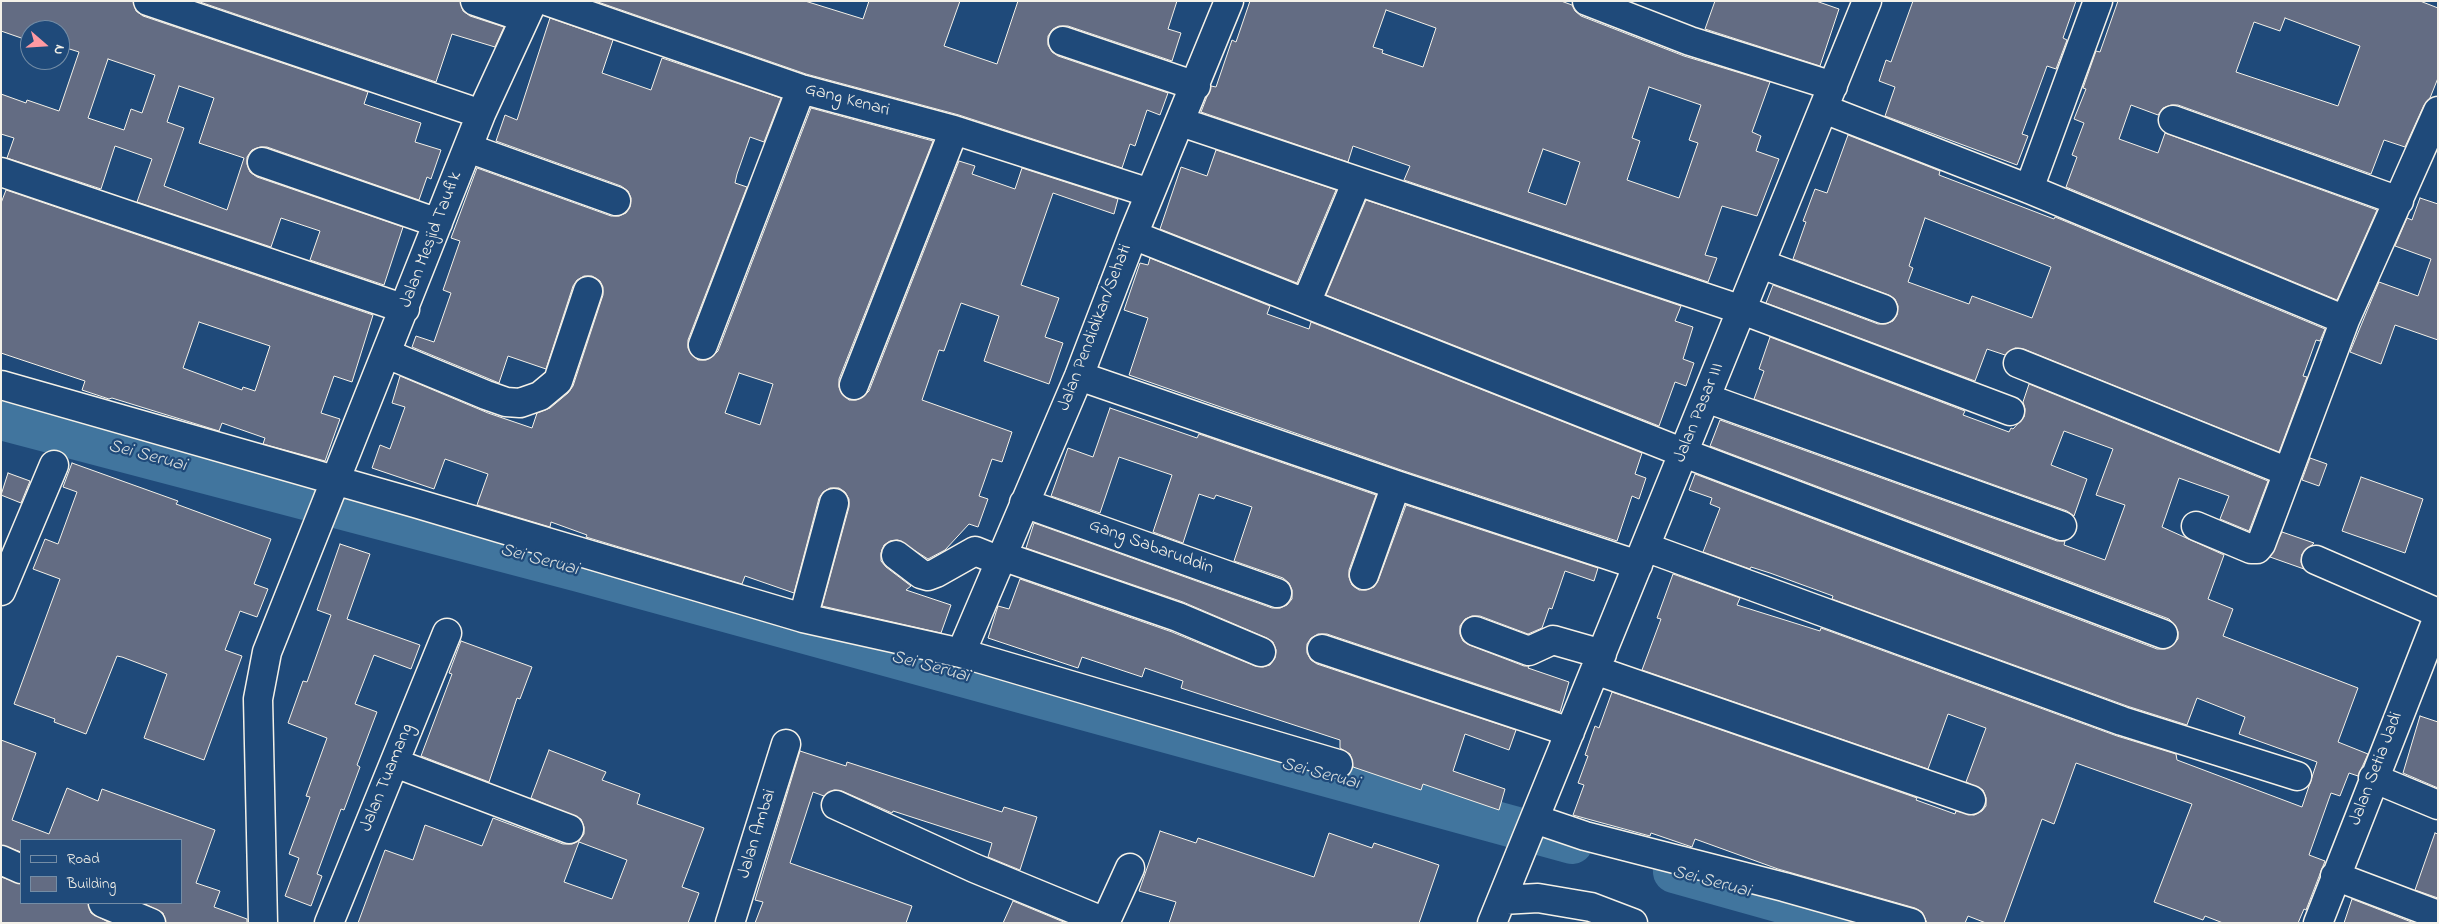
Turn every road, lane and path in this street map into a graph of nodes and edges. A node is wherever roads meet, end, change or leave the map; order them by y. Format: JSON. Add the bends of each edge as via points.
{"nodes":[{"id":1,"x":148,"y":1,"type":"edge"},
{"id":2,"x":475,"y":1,"type":"edge"},
{"id":3,"x":547,"y":1,"type":"edge"},
{"id":4,"x":1229,"y":1,"type":"edge"},
{"id":5,"x":1587,"y":1,"type":"edge"},
{"id":6,"x":1867,"y":1,"type":"edge"},
{"id":7,"x":2098,"y":1,"type":"edge"},
{"id":8,"x":529,"y":10,"type":"edge"},
{"id":9,"x":1063,"y":41,"type":"dead end"},
{"id":10,"x":1196,"y":86,"type":"junction"},
{"id":11,"x":801,"y":89,"type":"junction"},
{"id":12,"x":1829,"y":98,"type":"junction"},
{"id":13,"x":2438,"y":111,"type":"edge"},
{"id":14,"x":481,"y":114,"type":"junction"},
{"id":15,"x":2173,"y":120,"type":"dead end"},
{"id":16,"x":1181,"y":122,"type":"junction"},
{"id":17,"x":954,"y":130,"type":"junction"},
{"id":18,"x":468,"y":148,"type":"junction"},
{"id":19,"x":262,"y":162,"type":"dead end"},
{"id":20,"x":1,"y":172,"type":"edge"},
{"id":21,"x":1357,"y":181,"type":"junction"},
{"id":22,"x":2028,"y":189,"type":"junction"},
{"id":23,"x":1150,"y":193,"type":"junction"},
{"id":24,"x":616,"y":201,"type":"dead end"},
{"id":25,"x":2399,"y":202,"type":"junction"},
{"id":26,"x":438,"y":223,"type":"junction"},
{"id":27,"x":1132,"y":235,"type":"junction"},
{"id":28,"x":1761,"y":264,"type":"junction"},
{"id":29,"x":588,"y":292,"type":"dead end"},
{"id":30,"x":1306,"y":303,"type":"junction"},
{"id":31,"x":405,"y":309,"type":"junction"},
{"id":32,"x":1883,"y":309,"type":"dead end"},
{"id":33,"x":1742,"y":310,"type":"junction"},
{"id":34,"x":2345,"y":320,"type":"junction"},
{"id":35,"x":703,"y":345,"type":"dead end"},
{"id":36,"x":386,"y":354,"type":"junction"},
{"id":37,"x":2018,"y":363,"type":"dead end"},
{"id":38,"x":1079,"y":376,"type":"junction"},
{"id":39,"x":1,"y":385,"type":"edge"},
{"id":40,"x":854,"y":385,"type":"dead end"},
{"id":41,"x":1706,"y":398,"type":"junction"},
{"id":42,"x":2010,"y":411,"type":"dead end"},
{"id":43,"x":1684,"y":453,"type":"junction"},
{"id":44,"x":54,"y":465,"type":"dead end"},
{"id":45,"x":2288,"y":472,"type":"junction"},
{"id":46,"x":1396,"y":485,"type":"junction"},
{"id":47,"x":333,"y":487,"type":"junction"},
{"id":48,"x":834,"y":503,"type":"dead end"},
{"id":49,"x":1024,"y":503,"type":"junction"},
{"id":50,"x":2062,"y":526,"type":"dead end"},
{"id":51,"x":2196,"y":526,"type":"dead end"},
{"id":52,"x":896,"y":555,"type":"dead end"},
{"id":53,"x":1641,"y":556,"type":"junction"},
{"id":54,"x":1001,"y":558,"type":"junction"},
{"id":55,"x":2316,"y":560,"type":"dead end"},
{"id":56,"x":1364,"y":575,"type":"dead end"},
{"id":57,"x":1,"y":591,"type":"edge"},
{"id":58,"x":1277,"y":593,"type":"dead end"},
{"id":59,"x":2438,"y":613,"type":"edge"},
{"id":60,"x":2438,"y":616,"type":"edge"},
{"id":61,"x":803,"y":618,"type":"junction"},
{"id":62,"x":1475,"y":631,"type":"dead end"},
{"id":63,"x":447,"y":633,"type":"dead end"},
{"id":64,"x":2163,"y":634,"type":"dead end"},
{"id":65,"x":1322,"y":649,"type":"dead end"},
{"id":66,"x":1261,"y":652,"type":"dead end"},
{"id":67,"x":960,"y":653,"type":"junction"},
{"id":68,"x":1599,"y":662,"type":"junction"},
{"id":69,"x":1570,"y":732,"type":"junction"},
{"id":70,"x":786,"y":744,"type":"dead end"},
{"id":71,"x":395,"y":763,"type":"junction"},
{"id":72,"x":1338,"y":764,"type":"dead end"},
{"id":73,"x":2297,"y":776,"type":"dead end"},
{"id":74,"x":2373,"y":778,"type":"junction"},
{"id":75,"x":1971,"y":800,"type":"dead end"},
{"id":76,"x":836,"y":805,"type":"dead end"},
{"id":77,"x":2438,"y":805,"type":"edge"},
{"id":78,"x":1534,"y":821,"type":"junction"},
{"id":79,"x":569,"y":829,"type":"dead end"},
{"id":80,"x":1,"y":860,"type":"edge"},
{"id":81,"x":1130,"y":868,"type":"dead end"},
{"id":82,"x":20,"y":869,"type":"edge"},
{"id":83,"x":2336,"y":876,"type":"junction"},
{"id":84,"x":105,"y":904,"type":"edge"},
{"id":85,"x":1497,"y":911,"type":"edge"},
{"id":86,"x":2438,"y":915,"type":"edge"},
{"id":87,"x":151,"y":923,"type":"edge"},
{"id":88,"x":264,"y":923,"type":"edge"},
{"id":89,"x":328,"y":923,"type":"edge"},
{"id":90,"x":730,"y":923,"type":"edge"},
{"id":91,"x":1105,"y":923,"type":"edge"},
{"id":92,"x":1633,"y":923,"type":"edge"},
{"id":93,"x":1911,"y":923,"type":"edge"},
{"id":94,"x":2318,"y":923,"type":"edge"}],
"edges":[{"from":1,"to":14,"type":"street"},
{"from":2,"to":8,"type":"street"},
{"from":3,"to":11,"type":"street","name":"Gang Kenari"},
{"from":4,"to":10,"type":"street","name":"Jalan Pendidikan/Sehati"},
{"from":5,"to":12,"type":"street"},
{"from":6,"to":12,"type":"street","name":"Jalan Pasar III"},
{"from":7,"to":22,"type":"street"},
{"from":8,"to":14,"type":"street","name":"Jalan Mesjid Taufik"},
{"from":9,"to":10,"type":"street"},
{"from":10,"to":16,"type":"street","name":"Jalan Pendidikan/Sehati"},
{"from":11,"to":17,"type":"street","name":"Gang Kenari"},
{"from":11,"to":35,"type":"street"},
{"from":12,"to":22,"type":"street"},
{"from":12,"to":28,"type":"street","name":"Jalan Pasar III"},
{"from":13,"to":25,"type":"street"},
{"from":14,"to":18,"type":"street","name":"Jalan Mesjid Taufik"},
{"from":15,"to":25,"type":"street"},
{"from":16,"to":21,"type":"street"},
{"from":16,"to":23,"type":"street","name":"Jalan Pendidikan/Sehati"},
{"from":17,"to":23,"type":"street","name":"Gang Kenari"},
{"from":17,"to":40,"type":"street"},
{"from":18,"to":24,"type":"street"},
{"from":18,"to":26,"type":"street","name":"Jalan Mesjid Taufik"},
{"from":19,"to":26,"type":"street"},
{"from":20,"to":31,"type":"street"},
{"from":21,"to":30,"type":"street"},
{"from":21,"to":33,"type":"street"},
{"from":22,"to":34,"type":"street"},
{"from":23,"to":27,"type":"street","name":"Jalan Pendidikan/Sehati"},
{"from":25,"to":34,"type":"street"},
{"from":26,"to":31,"type":"street","name":"Jalan Mesjid Taufik"},
{"from":27,"to":30,"type":"street"},
{"from":27,"to":38,"type":"street","name":"Jalan Pendidikan/Sehati"},
{"from":28,"to":32,"type":"street"},
{"from":28,"to":33,"type":"street","name":"Jalan Pasar III"},
{"from":29,"to":36,"type":"street","via":[[558,381],[540,396],[520,403],[486,395]]},
{"from":30,"to":43,"type":"street"},
{"from":31,"to":36,"type":"street","name":"Jalan Mesjid Taufik"},
{"from":33,"to":41,"type":"street","name":"Jalan Pasar III"},
{"from":33,"to":42,"type":"street"},
{"from":34,"to":45,"type":"street"},
{"from":36,"to":47,"type":"street","name":"Jalan Mesjid Taufik"},
{"from":37,"to":45,"type":"street"},
{"from":38,"to":46,"type":"street"},
{"from":38,"to":49,"type":"street","name":"Jalan Pendidikan/Sehati"},
{"from":39,"to":47,"type":"street"},
{"from":41,"to":43,"type":"street","name":"Jalan Pasar III"},
{"from":41,"to":50,"type":"street"},
{"from":43,"to":53,"type":"street","name":"Jalan Pasar III"},
{"from":43,"to":64,"type":"street"},
{"from":44,"to":57,"type":"street"},
{"from":45,"to":51,"type":"street","via":[[2257,549]]},
{"from":46,"to":53,"type":"street"},
{"from":46,"to":56,"type":"street"},
{"from":47,"to":61,"type":"street","via":[[415,502]]},
{"from":47,"to":88,"type":"street","name":"Jalan Mesjid Taufik","via":[[267,652],[258,699]]},
{"from":48,"to":61,"type":"street"},
{"from":49,"to":54,"type":"street","name":"Jalan Pendidikan/Sehati"},
{"from":49,"to":58,"type":"street","name":"Gang Sabaruddin"},
{"from":52,"to":54,"type":"street","via":[[928,576],[975,551]]},
{"from":53,"to":68,"type":"street","name":"Jalan Pasar III"},
{"from":53,"to":73,"type":"street","via":[[2122,721]]},
{"from":54,"to":66,"type":"street","via":[[1169,614]]},
{"from":54,"to":67,"type":"street","name":"Jalan Pendidikan/Sehati"},
{"from":55,"to":59,"type":"street"},
{"from":60,"to":74,"type":"street","name":"Jalan Setia Jadi"},
{"from":61,"to":67,"type":"street"},
{"from":62,"to":68,"type":"street","via":[[1529,652],[1552,640]]},
{"from":63,"to":71,"type":"street","name":"Jalan Tuamang"},
{"from":65,"to":69,"type":"street"},
{"from":67,"to":72,"type":"street"},
{"from":68,"to":69,"type":"street","name":"Jalan Pasar III"},
{"from":68,"to":75,"type":"street"},
{"from":69,"to":78,"type":"street","name":"Jalan Pasar III"},
{"from":70,"to":90,"type":"street","name":"Jalan Ambai"},
{"from":71,"to":79,"type":"street"},
{"from":71,"to":89,"type":"street","name":"Jalan Tuamang"},
{"from":74,"to":77,"type":"street"},
{"from":74,"to":83,"type":"street","name":"Jalan Setia Jadi"},
{"from":76,"to":91,"type":"street"},
{"from":78,"to":85,"type":"street","name":"Jalan Pasar III"},
{"from":78,"to":93,"type":"street"},
{"from":80,"to":82,"type":"street"},
{"from":81,"to":91,"type":"street"},
{"from":83,"to":86,"type":"street"},
{"from":83,"to":94,"type":"street","name":"Jalan Setia Jadi"},
{"from":84,"to":87,"type":"street"},
{"from":85,"to":92,"type":"street","via":[[1538,898],[1592,908]]}]}
